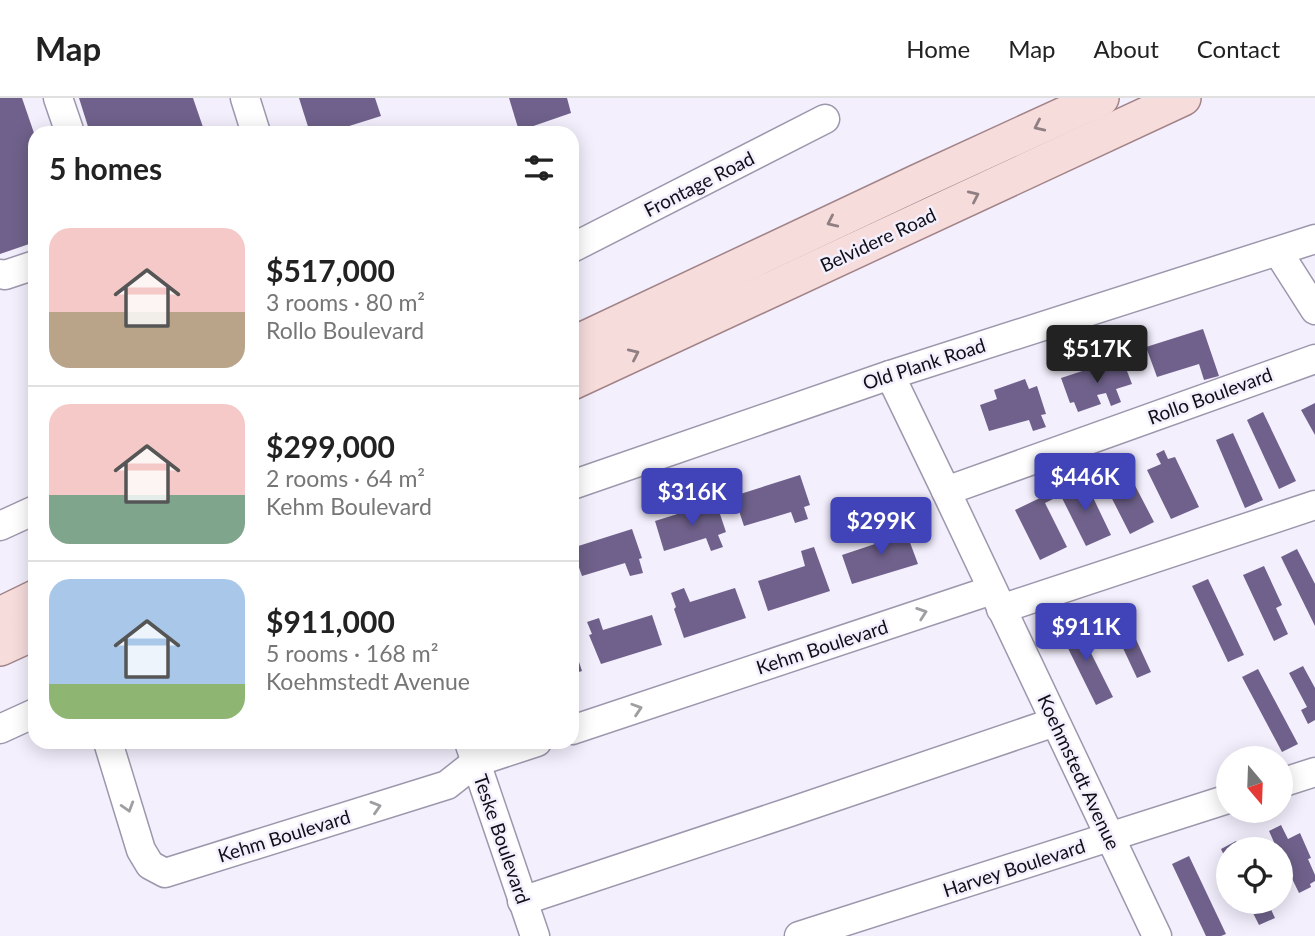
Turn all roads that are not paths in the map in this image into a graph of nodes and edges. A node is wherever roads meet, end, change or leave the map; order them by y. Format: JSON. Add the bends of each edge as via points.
{"nodes":[{"id":1,"x":58,"y":98,"type":"edge"},
{"id":2,"x":245,"y":98,"type":"edge"},
{"id":3,"x":1101,"y":98,"type":"edge"},
{"id":4,"x":1183,"y":98,"type":"edge"},
{"id":5,"x":825,"y":119,"type":"dead end"},
{"id":6,"x":68,"y":126,"type":"edge"},
{"id":7,"x":254,"y":126,"type":"edge"},
{"id":8,"x":1315,"y":239,"type":"edge"},
{"id":9,"x":579,"y":244,"type":"edge"},
{"id":10,"x":1278,"y":252,"type":"junction"},
{"id":11,"x":28,"y":267,"type":"edge"},
{"id":12,"x":0,"y":274,"type":"edge"},
{"id":13,"x":1315,"y":310,"type":"edge"},
{"id":14,"x":579,"y":342,"type":"edge"},
{"id":15,"x":1315,"y":359,"type":"edge"},
{"id":16,"x":890,"y":375,"type":"junction"},
{"id":17,"x":579,"y":379,"type":"edge"},
{"id":18,"x":579,"y":483,"type":"edge"},
{"id":19,"x":946,"y":491,"type":"junction"},
{"id":20,"x":1315,"y":505,"type":"edge"},
{"id":21,"x":28,"y":513,"type":"edge"},
{"id":22,"x":0,"y":526,"type":"edge"},
{"id":23,"x":997,"y":599,"type":"junction"},
{"id":24,"x":28,"y":601,"type":"edge"},
{"id":25,"x":0,"y":615,"type":"edge"},
{"id":26,"x":28,"y":635,"type":"edge"},
{"id":27,"x":0,"y":648,"type":"edge"},
{"id":28,"x":28,"y":716,"type":"edge"},
{"id":29,"x":1055,"y":722,"type":"junction"},
{"id":30,"x":579,"y":728,"type":"edge"},
{"id":31,"x":0,"y":729,"type":"edge"},
{"id":32,"x":110,"y":749,"type":"edge"},
{"id":33,"x":492,"y":749,"type":"edge"},
{"id":34,"x":472,"y":752,"type":"edge"},
{"id":35,"x":1315,"y":772,"type":"edge"},
{"id":36,"x":1293,"y":779,"type":"edge"},
{"id":37,"x":1216,"y":803,"type":"edge"},
{"id":38,"x":1110,"y":837,"type":"junction"},
{"id":39,"x":523,"y":901,"type":"junction"},
{"id":40,"x":534,"y":936,"type":"edge"},
{"id":41,"x":799,"y":936,"type":"edge"},
{"id":42,"x":1157,"y":936,"type":"edge"}],
"edges":[{"from":1,"to":6,"type":"street"},
{"from":2,"to":7,"type":"street"},
{"from":3,"to":14,"type":"main road","name":"Belvidere Road","one_way":true},
{"from":17,"to":4,"type":"main road","name":"Belvidere Road","one_way":true},
{"from":5,"to":9,"type":"street","name":"Frontage Road"},
{"from":8,"to":10,"type":"street","name":"Old Plank Road"},
{"from":10,"to":13,"type":"street"},
{"from":10,"to":16,"type":"street","name":"Old Plank Road"},
{"from":11,"to":12,"type":"street"},
{"from":15,"to":19,"type":"street","name":"Rollo Boulevard"},
{"from":16,"to":18,"type":"street","name":"Old Plank Road"},
{"from":16,"to":19,"type":"street","name":"Koehmstedt Avenue"},
{"from":19,"to":23,"type":"street","name":"Koehmstedt Avenue"},
{"from":20,"to":23,"type":"street","name":"Kehm Boulevard"},
{"from":21,"to":22,"type":"street"},
{"from":23,"to":29,"type":"street","name":"Koehmstedt Avenue"},
{"from":30,"to":23,"type":"street","name":"Kehm Boulevard","one_way":true},
{"from":24,"to":25,"type":"main road"},
{"from":26,"to":27,"type":"main road"},
{"from":28,"to":31,"type":"street"},
{"from":29,"to":38,"type":"street","name":"Koehmstedt Avenue"},
{"from":29,"to":39,"type":"street"},
{"from":32,"to":34,"type":"street","name":"Kehm Boulevard","one_way":true,"via":[[141,850],[150,865],[165,873],[447,785]]},
{"from":33,"to":34,"type":"street","name":"Kehm Boulevard"},
{"from":34,"to":39,"type":"street","name":"Teske Boulevard"},
{"from":35,"to":36,"type":"street"},
{"from":37,"to":38,"type":"street","name":"Harvey Boulevard"},
{"from":38,"to":41,"type":"street","name":"Harvey Boulevard"},
{"from":38,"to":42,"type":"street","name":"Koehmstedt Avenue"},
{"from":39,"to":40,"type":"street","name":"Teske Boulevard"}]}
